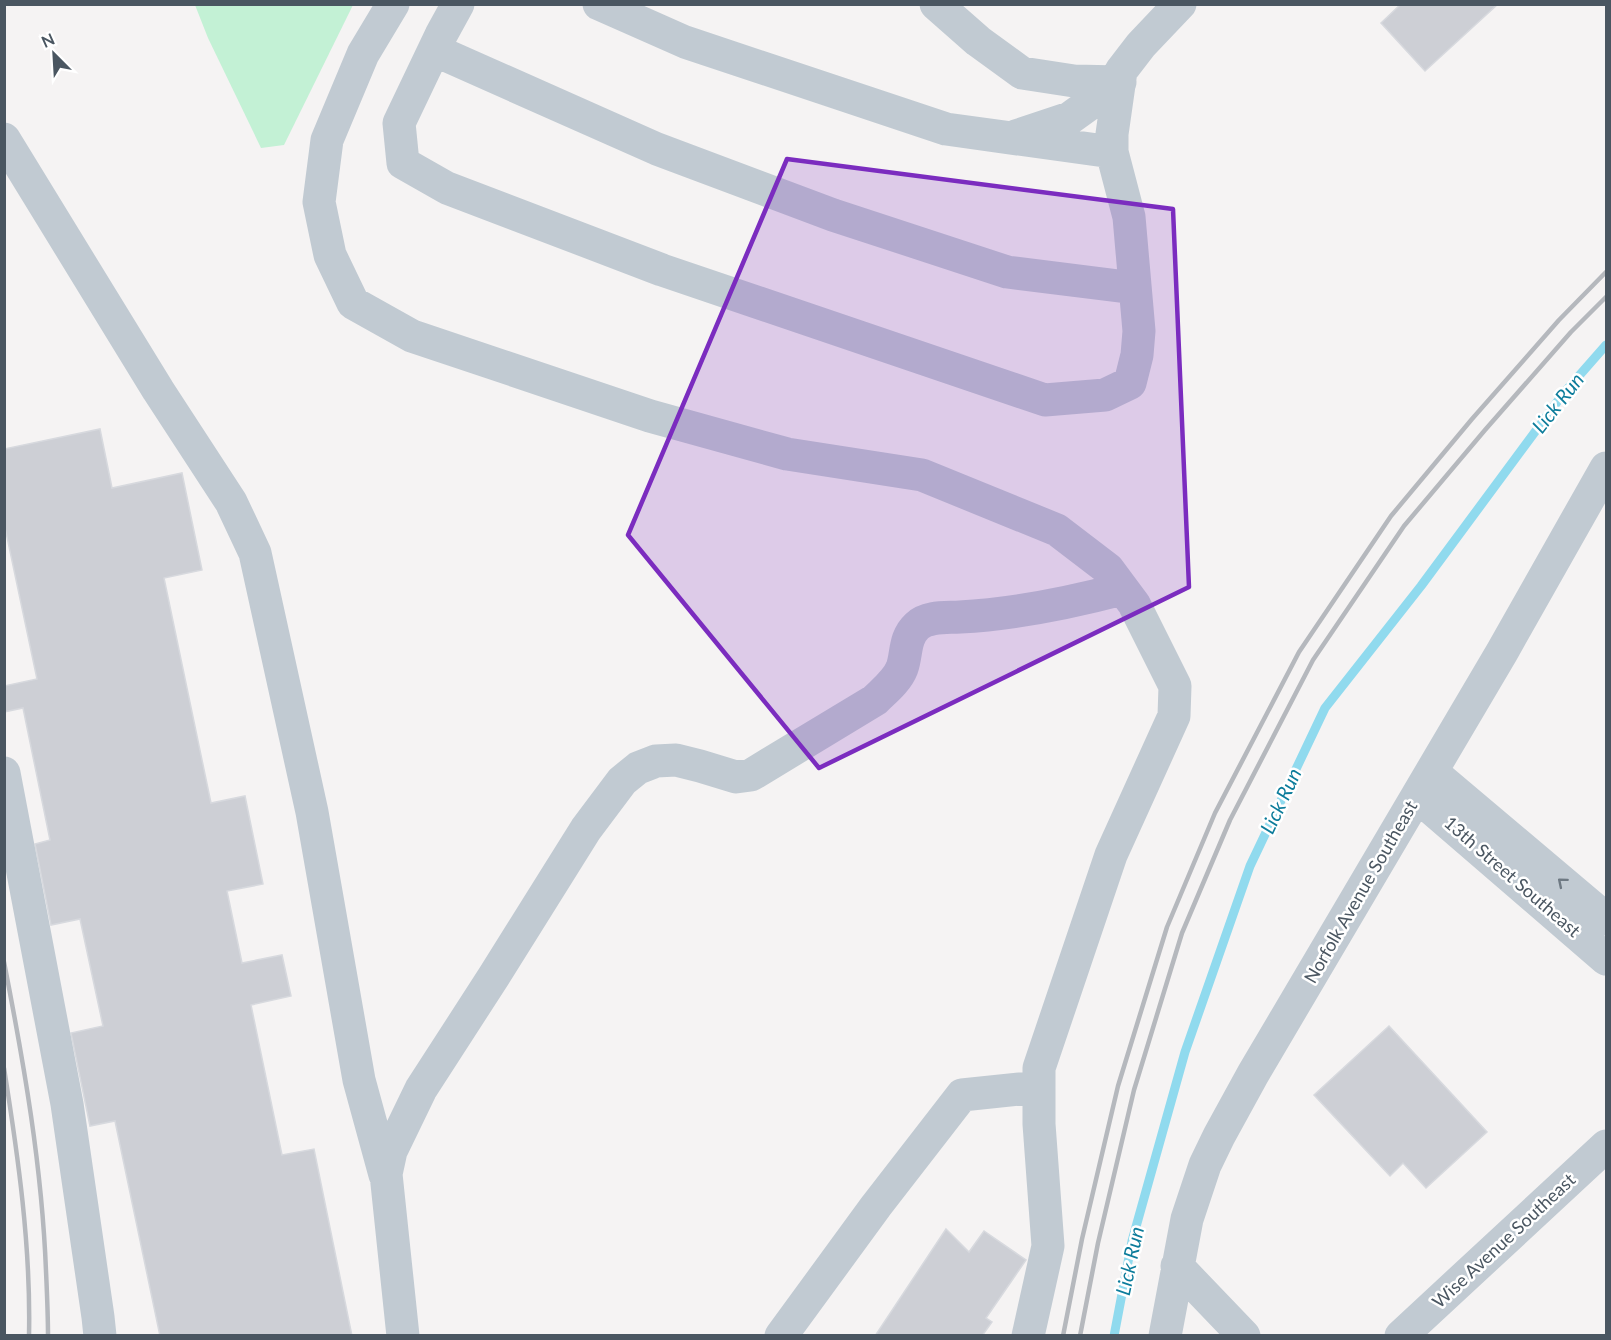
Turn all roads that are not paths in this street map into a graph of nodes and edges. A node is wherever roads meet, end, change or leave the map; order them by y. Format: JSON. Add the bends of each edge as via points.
{"nodes":[{"id":1,"x":393,"y":4,"type":"edge"},
{"id":2,"x":458,"y":4,"type":"edge"},
{"id":3,"x":599,"y":4,"type":"edge"},
{"id":4,"x":936,"y":4,"type":"edge"},
{"id":5,"x":1180,"y":4,"type":"edge"},
{"id":6,"x":434,"y":50,"type":"junction"},
{"id":7,"x":1120,"y":82,"type":"junction"},
{"id":8,"x":1010,"y":138,"type":"junction"},
{"id":9,"x":4,"y":139,"type":"edge"},
{"id":10,"x":1112,"y":152,"type":"junction"},
{"id":11,"x":1135,"y":288,"type":"junction"},
{"id":12,"x":1606,"y":468,"type":"edge"},
{"id":13,"x":1122,"y":589,"type":"junction"},
{"id":14,"x":4,"y":773,"type":"edge"},
{"id":15,"x":1424,"y":784,"type":"junction"},
{"id":16,"x":1606,"y":919,"type":"edge"},
{"id":17,"x":1606,"y":959,"type":"edge"},
{"id":18,"x":1039,"y":1088,"type":"junction"},
{"id":19,"x":1606,"y":1146,"type":"edge"},
{"id":20,"x":388,"y":1186,"type":"junction"},
{"id":21,"x":1177,"y":1266,"type":"junction"},
{"id":22,"x":100,"y":1335,"type":"edge"},
{"id":23,"x":404,"y":1335,"type":"edge"},
{"id":24,"x":781,"y":1335,"type":"edge"},
{"id":25,"x":1028,"y":1335,"type":"edge"},
{"id":26,"x":1166,"y":1335,"type":"edge"},
{"id":27,"x":1244,"y":1335,"type":"edge"},
{"id":28,"x":1401,"y":1335,"type":"edge"}],
"edges":[{"from":1,"to":13,"type":"street","via":[[363,54],[327,140],[319,202],[330,255],[353,303],[412,336],[650,416],[788,454],[922,475],[1057,530],[1108,569]]},
{"from":2,"to":6,"type":"street"},
{"from":3,"to":8,"type":"street","via":[[685,42],[946,129]]},
{"from":4,"to":7,"type":"street","via":[[1022,73],[1074,81]]},
{"from":5,"to":7,"type":"street","via":[[1121,71]]},
{"from":6,"to":11,"type":"street","via":[[657,149],[832,215],[1007,272]]},
{"from":6,"to":11,"type":"street","via":[[399,123],[403,163],[447,188],[662,270],[1045,400],[1105,395],[1130,383],[1139,331]]},
{"from":7,"to":8,"type":"street","via":[[1070,118]]},
{"from":7,"to":10,"type":"street"},
{"from":8,"to":10,"type":"street"},
{"from":9,"to":20,"type":"street","via":[[231,502],[255,553],[312,812],[359,1080]]},
{"from":10,"to":11,"type":"street","via":[[1129,217]]},
{"from":12,"to":15,"type":"street","name":"Norfolk Avenue Southeast"},
{"from":13,"to":18,"type":"street","via":[[1134,604],[1174,686],[1174,716],[1111,855],[1039,1068]]},
{"from":13,"to":20,"type":"street","via":[[991,616],[931,619],[918,625],[908,636],[901,670],[875,700],[751,775],[735,777],[676,760],[656,761],[638,768],[622,782],[586,829],[421,1089],[391,1151],[386,1174]]},
{"from":14,"to":22,"type":"street","via":[[67,1104]]},
{"from":16,"to":15,"type":"street","name":"13th Street Southeast","one_way":true},
{"from":15,"to":17,"type":"street","name":"13th Street Southeast"},
{"from":15,"to":21,"type":"street","name":"Norfolk Avenue Southeast","via":[[1219,1136],[1187,1219]]},
{"from":18,"to":24,"type":"street","via":[[962,1095]]},
{"from":18,"to":25,"type":"street","via":[[1048,1246]]},
{"from":19,"to":28,"type":"street","name":"Wise Avenue Southeast"},
{"from":20,"to":23,"type":"street"},
{"from":21,"to":26,"type":"street","name":"Norfolk Avenue Southeast"},
{"from":21,"to":27,"type":"street"}]}
